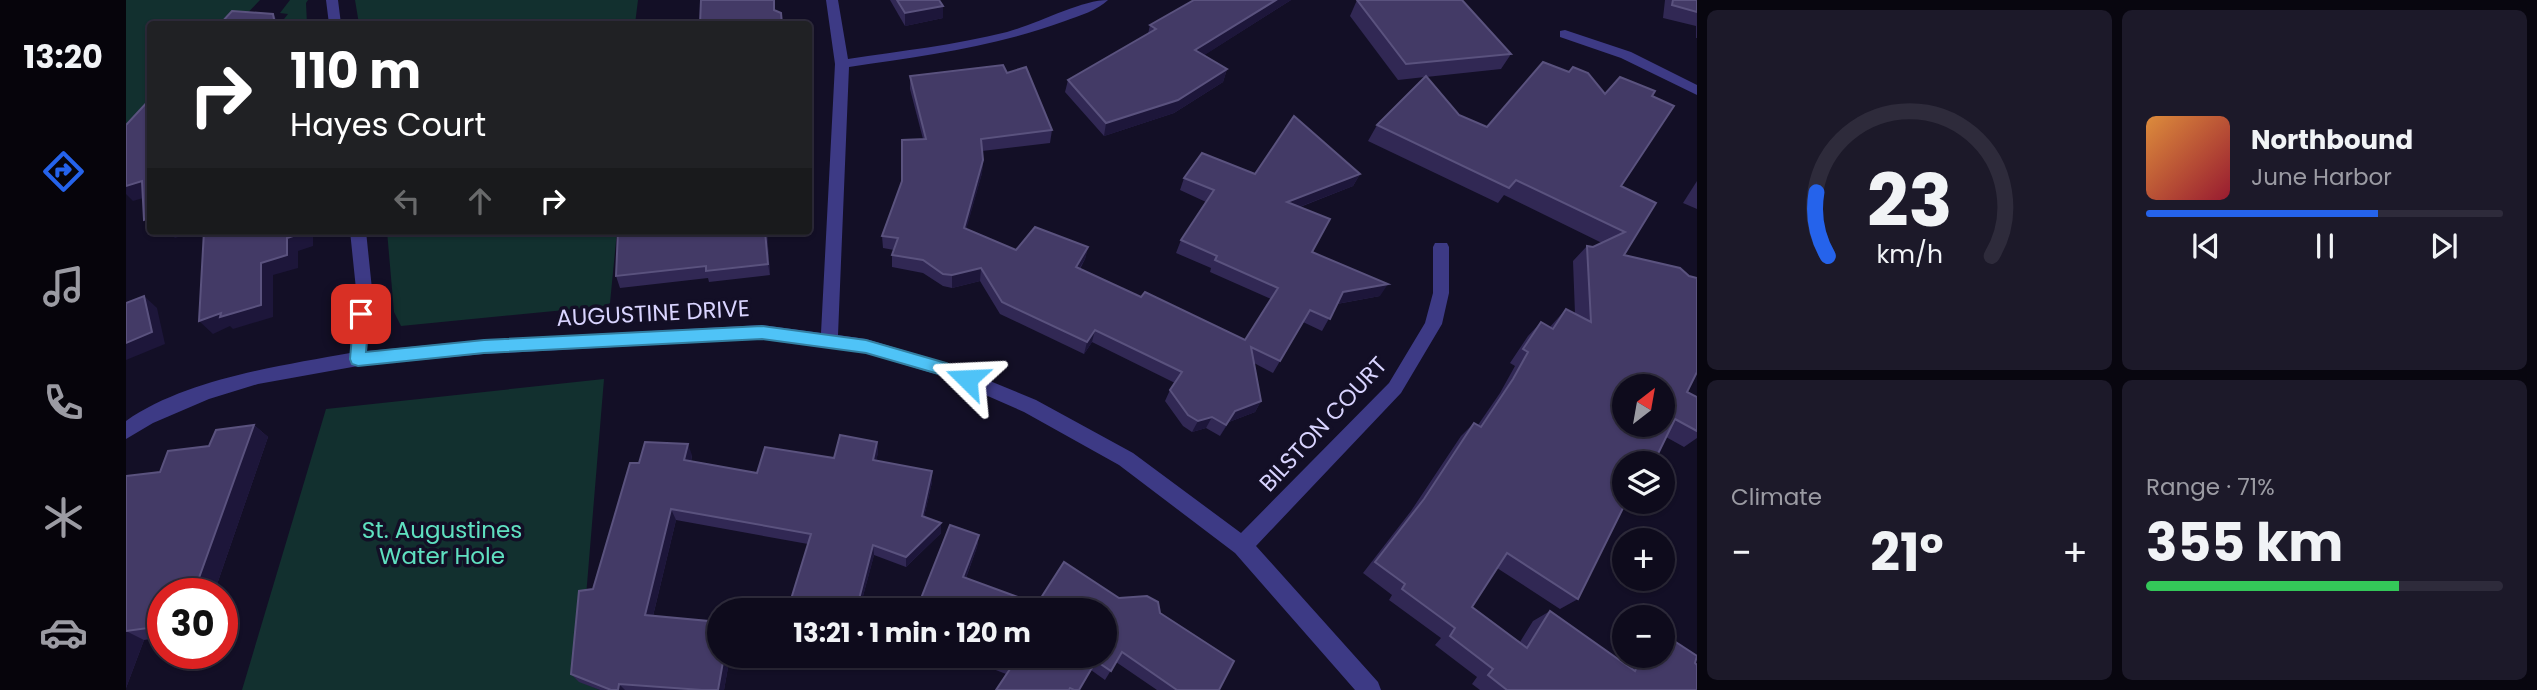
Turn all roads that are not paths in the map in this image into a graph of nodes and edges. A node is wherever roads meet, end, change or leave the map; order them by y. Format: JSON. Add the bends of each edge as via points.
{"nodes":[{"id":1,"x":332,"y":0,"type":"edge"},
{"id":2,"x":832,"y":0,"type":"edge"},
{"id":3,"x":1102,"y":0,"type":"edge"},
{"id":4,"x":335,"y":21,"type":"edge"},
{"id":5,"x":1566,"y":34,"type":"dead end"},
{"id":6,"x":842,"y":64,"type":"junction"},
{"id":7,"x":1697,"y":91,"type":"edge"},
{"id":8,"x":358,"y":235,"type":"edge"},
{"id":9,"x":1441,"y":247,"type":"dead end"},
{"id":10,"x":829,"y":340,"type":"junction"},
{"id":11,"x":358,"y":359,"type":"junction"},
{"id":12,"x":126,"y":431,"type":"edge"},
{"id":13,"x":1242,"y":545,"type":"junction"},
{"id":14,"x":1370,"y":690,"type":"edge"}],
"edges":[{"from":1,"to":4,"type":"street"},
{"from":2,"to":6,"type":"street"},
{"from":3,"to":6,"type":"street","via":[[1046,23],[981,40]]},
{"from":5,"to":7,"type":"street","via":[[1626,55]]},
{"from":6,"to":10,"type":"street"},
{"from":8,"to":11,"type":"street","via":[[364,289]]},
{"from":9,"to":13,"type":"street","name":"BILSTON COURT","via":[[1441,293],[1433,324],[1395,388]]},
{"from":10,"to":11,"type":"street","name":"AUGUSTINE DRIVE","via":[[748,333],[484,346]]},
{"from":10,"to":13,"type":"street","name":"AUGUSTINE DRIVE","via":[[946,370],[1030,406],[1126,459]]},
{"from":11,"to":12,"type":"street","name":"AUGUSTINE DRIVE","via":[[258,377],[205,393]]},
{"from":13,"to":14,"type":"street","name":"AUGUSTINE DRIVE"}]}
